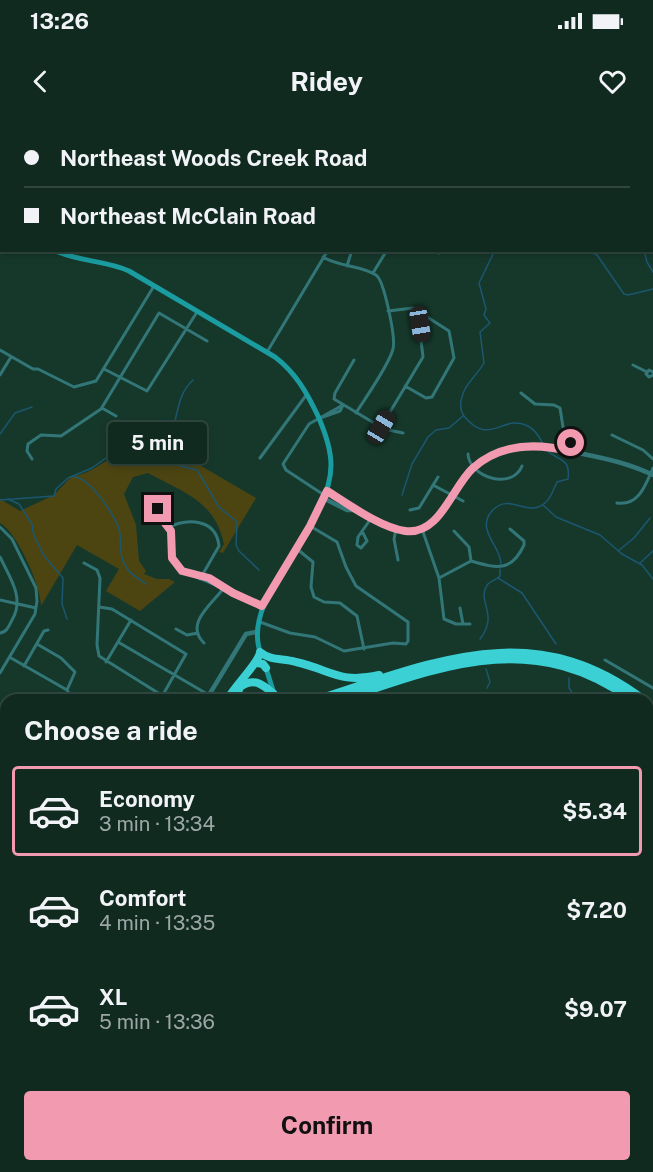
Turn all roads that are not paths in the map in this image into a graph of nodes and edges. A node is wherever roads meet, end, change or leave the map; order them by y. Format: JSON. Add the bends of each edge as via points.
{"nodes":[{"id":1,"x":59,"y":252,"type":"edge"},
{"id":2,"x":327,"y":252,"type":"edge"},
{"id":3,"x":351,"y":252,"type":"edge"},
{"id":4,"x":386,"y":252,"type":"edge"},
{"id":5,"x":323,"y":257,"type":"junction"},
{"id":6,"x":347,"y":266,"type":"junction"},
{"id":7,"x":373,"y":273,"type":"junction"},
{"id":8,"x":154,"y":286,"type":"junction"},
{"id":9,"x":388,"y":311,"type":"junction"},
{"id":10,"x":197,"y":312,"type":"junction"},
{"id":11,"x":423,"y":314,"type":"junction"},
{"id":12,"x":186,"y":329,"type":"junction"},
{"id":13,"x":207,"y":341,"type":"dead end"},
{"id":14,"x":0,"y":350,"type":"edge"},
{"id":15,"x":267,"y":352,"type":"junction"},
{"id":16,"x":11,"y":357,"type":"junction"},
{"id":17,"x":354,"y":360,"type":"dead end"},
{"id":18,"x":633,"y":365,"type":"dead end"},
{"id":19,"x":104,"y":369,"type":"junction"},
{"id":20,"x":653,"y":373,"type":"edge"},
{"id":21,"x":0,"y":375,"type":"edge"},
{"id":22,"x":120,"y":378,"type":"junction"},
{"id":23,"x":405,"y":386,"type":"junction"},
{"id":24,"x":306,"y":391,"type":"junction"},
{"id":25,"x":521,"y":393,"type":"dead end"},
{"id":26,"x":343,"y":405,"type":"junction"},
{"id":27,"x":102,"y":408,"type":"junction"},
{"id":28,"x":356,"y":413,"type":"junction"},
{"id":29,"x":116,"y":416,"type":"dead end"},
{"id":30,"x":318,"y":418,"type":"junction"},
{"id":31,"x":381,"y":427,"type":"junction"},
{"id":32,"x":403,"y":433,"type":"dead end"},
{"id":33,"x":612,"y":435,"type":"dead end"},
{"id":34,"x":569,"y":451,"type":"junction"},
{"id":35,"x":468,"y":454,"type":"dead end"},
{"id":36,"x":260,"y":458,"type":"dead end"},
{"id":37,"x":32,"y":459,"type":"dead end"},
{"id":38,"x":653,"y":459,"type":"edge"},
{"id":39,"x":522,"y":466,"type":"dead end"},
{"id":40,"x":474,"y":467,"type":"junction"},
{"id":41,"x":653,"y":468,"type":"edge"},
{"id":42,"x":652,"y":475,"type":"edge"},
{"id":43,"x":438,"y":477,"type":"dead end"},
{"id":44,"x":433,"y":485,"type":"junction"},
{"id":45,"x":326,"y":495,"type":"junction"},
{"id":46,"x":451,"y":496,"type":"junction"},
{"id":47,"x":463,"y":501,"type":"dead end"},
{"id":48,"x":617,"y":503,"type":"dead end"},
{"id":49,"x":410,"y":510,"type":"dead end"},
{"id":50,"x":158,"y":514,"type":"dead end"},
{"id":51,"x":372,"y":517,"type":"junction"},
{"id":52,"x":310,"y":526,"type":"junction"},
{"id":53,"x":0,"y":527,"type":"edge"},
{"id":54,"x":168,"y":528,"type":"junction"},
{"id":55,"x":396,"y":529,"type":"junction"},
{"id":56,"x":422,"y":529,"type":"junction"},
{"id":57,"x":510,"y":529,"type":"dead end"},
{"id":58,"x":454,"y":531,"type":"dead end"},
{"id":59,"x":363,"y":533,"type":"junction"},
{"id":60,"x":296,"y":549,"type":"junction"},
{"id":61,"x":0,"y":557,"type":"edge"},
{"id":62,"x":398,"y":560,"type":"dead end"},
{"id":63,"x":471,"y":561,"type":"junction"},
{"id":64,"x":84,"y":563,"type":"dead end"},
{"id":65,"x":200,"y":577,"type":"junction"},
{"id":66,"x":439,"y":578,"type":"junction"},
{"id":67,"x":221,"y":588,"type":"junction"},
{"id":68,"x":233,"y":593,"type":"junction"},
{"id":69,"x":0,"y":600,"type":"edge"},
{"id":70,"x":18,"y":605,"type":"junction"},
{"id":71,"x":99,"y":607,"type":"junction"},
{"id":72,"x":262,"y":607,"type":"junction"},
{"id":73,"x":37,"y":608,"type":"junction"},
{"id":74,"x":460,"y":608,"type":"dead end"},
{"id":75,"x":131,"y":620,"type":"junction"},
{"id":76,"x":257,"y":622,"type":"junction"},
{"id":77,"x":463,"y":624,"type":"junction"},
{"id":78,"x":470,"y":624,"type":"dead end"},
{"id":79,"x":176,"y":629,"type":"dead end"},
{"id":80,"x":48,"y":630,"type":"dead end"},
{"id":81,"x":256,"y":632,"type":"junction"},
{"id":82,"x":2,"y":633,"type":"edge"},
{"id":83,"x":198,"y":633,"type":"junction"},
{"id":84,"x":118,"y":642,"type":"junction"},
{"id":85,"x":204,"y":643,"type":"dead end"},
{"id":86,"x":37,"y":644,"type":"junction"},
{"id":87,"x":364,"y":649,"type":"junction"},
{"id":88,"x":260,"y":652,"type":"junction"},
{"id":89,"x":11,"y":658,"type":"junction"},
{"id":90,"x":605,"y":660,"type":"dead end"},
{"id":91,"x":106,"y":662,"type":"junction"},
{"id":92,"x":257,"y":663,"type":"junction"},
{"id":93,"x":24,"y":666,"type":"junction"},
{"id":94,"x":266,"y":668,"type":"junction"},
{"id":95,"x":404,"y":672,"type":"junction"},
{"id":96,"x":0,"y":673,"type":"edge"},
{"id":97,"x":175,"y":675,"type":"junction"},
{"id":98,"x":653,"y":688,"type":"edge"},
{"id":99,"x":374,"y":689,"type":"junction"},
{"id":100,"x":67,"y":690,"type":"junction"},
{"id":101,"x":70,"y":694,"type":"edge"},
{"id":102,"x":160,"y":694,"type":"edge"},
{"id":103,"x":164,"y":694,"type":"edge"},
{"id":104,"x":207,"y":694,"type":"edge"},
{"id":105,"x":210,"y":694,"type":"edge"},
{"id":106,"x":231,"y":694,"type":"edge"},
{"id":107,"x":237,"y":694,"type":"edge"},
{"id":108,"x":272,"y":694,"type":"edge"},
{"id":109,"x":274,"y":694,"type":"edge"},
{"id":110,"x":334,"y":694,"type":"edge"},
{"id":111,"x":359,"y":694,"type":"edge"},
{"id":112,"x":367,"y":694,"type":"edge"},
{"id":113,"x":622,"y":694,"type":"edge"},
{"id":114,"x":634,"y":694,"type":"edge"}],
"edges":[{"from":1,"to":8,"type":"main road","via":[[119,267]]},
{"from":2,"to":5,"type":"street"},
{"from":3,"to":6,"type":"street"},
{"from":4,"to":7,"type":"street"},
{"from":5,"to":6,"type":"street"},
{"from":5,"to":15,"type":"street"},
{"from":6,"to":7,"type":"street"},
{"from":7,"to":9,"type":"street","via":[[383,284]]},
{"from":8,"to":10,"type":"main road"},
{"from":8,"to":19,"type":"street"},
{"from":9,"to":11,"type":"street","via":[[413,308]]},
{"from":9,"to":28,"type":"street","via":[[394,349]]},
{"from":10,"to":12,"type":"street"},
{"from":10,"to":15,"type":"main road"},
{"from":11,"to":23,"type":"street","via":[[420,324],[424,352]]},
{"from":11,"to":23,"type":"street","via":[[449,331],[452,363],[429,399]]},
{"from":12,"to":13,"type":"street"},
{"from":12,"to":22,"type":"street","via":[[147,392]]},
{"from":12,"to":22,"type":"street","via":[[159,313]]},
{"from":14,"to":16,"type":"street"},
{"from":15,"to":24,"type":"main road","via":[[287,366]]},
{"from":16,"to":19,"type":"street","via":[[74,387],[96,381]]},
{"from":16,"to":21,"type":"street"},
{"from":17,"to":26,"type":"street","via":[[333,396]]},
{"from":18,"to":20,"type":"street"},
{"from":19,"to":22,"type":"street"},
{"from":22,"to":27,"type":"street"},
{"from":23,"to":31,"type":"street"},
{"from":24,"to":30,"type":"main road"},
{"from":24,"to":36,"type":"street"},
{"from":25,"to":34,"type":"street","via":[[535,404],[560,408],[563,427],[571,441]]},
{"from":26,"to":28,"type":"street"},
{"from":26,"to":30,"type":"street","via":[[340,411]]},
{"from":27,"to":29,"type":"street"},
{"from":27,"to":37,"type":"street","via":[[61,436],[41,435],[33,440],[27,451]]},
{"from":28,"to":31,"type":"street"},
{"from":30,"to":45,"type":"main road","via":[[330,456]]},
{"from":30,"to":45,"type":"street","via":[[304,428],[284,464],[286,470]]},
{"from":31,"to":32,"type":"street"},
{"from":33,"to":38,"type":"street","via":[[651,454]]},
{"from":34,"to":40,"type":"street","via":[[546,446],[515,448]]},
{"from":34,"to":42,"type":"street","via":[[625,462]]},
{"from":35,"to":40,"type":"street"},
{"from":39,"to":40,"type":"street","via":[[515,475],[502,478],[484,477]]},
{"from":40,"to":46,"type":"street"},
{"from":41,"to":42,"type":"street"},
{"from":42,"to":48,"type":"street","via":[[638,498],[627,504]]},
{"from":43,"to":44,"type":"street"},
{"from":44,"to":46,"type":"street"},
{"from":44,"to":49,"type":"street","via":[[419,508]]},
{"from":45,"to":51,"type":"street","via":[[347,510]]},
{"from":45,"to":52,"type":"main road"},
{"from":46,"to":47,"type":"street"},
{"from":46,"to":56,"type":"street","via":[[436,520]]},
{"from":50,"to":54,"type":"street"},
{"from":51,"to":55,"type":"street"},
{"from":51,"to":59,"type":"street"},
{"from":52,"to":60,"type":"main road"},
{"from":52,"to":87,"type":"street","via":[[337,542],[356,586],[405,619],[409,626],[406,644]]},
{"from":53,"to":73,"type":"street","via":[[9,533],[33,581]]},
{"from":54,"to":65,"type":"street","via":[[172,558],[184,573]]},
{"from":54,"to":65,"type":"street","via":[[188,522],[207,524],[216,533],[218,550]]},
{"from":55,"to":56,"type":"street"},
{"from":55,"to":62,"type":"street"},
{"from":56,"to":66,"type":"street"},
{"from":57,"to":63,"type":"street","via":[[524,541],[517,558],[498,568]]},
{"from":58,"to":63,"type":"street","via":[[469,547]]},
{"from":59,"to":59,"type":"street","via":[[357,540],[361,548],[366,543]]},
{"from":60,"to":72,"type":"main road"},
{"from":60,"to":87,"type":"street","via":[[313,562],[314,597],[340,603],[357,616]]},
{"from":61,"to":70,"type":"street"},
{"from":63,"to":66,"type":"street"},
{"from":64,"to":71,"type":"street","via":[[99,573]]},
{"from":65,"to":67,"type":"street"},
{"from":65,"to":68,"type":"street","via":[[209,578]]},
{"from":66,"to":77,"type":"street","via":[[444,619]]},
{"from":67,"to":68,"type":"street"},
{"from":67,"to":83,"type":"street","via":[[200,617]]},
{"from":68,"to":72,"type":"street"},
{"from":69,"to":70,"type":"street"},
{"from":70,"to":73,"type":"street"},
{"from":70,"to":82,"type":"street"},
{"from":71,"to":75,"type":"street"},
{"from":71,"to":91,"type":"street","via":[[97,652]]},
{"from":72,"to":76,"type":"main road"},
{"from":73,"to":89,"type":"street"},
{"from":74,"to":77,"type":"street"},
{"from":75,"to":84,"type":"street"},
{"from":75,"to":97,"type":"street","via":[[186,654]]},
{"from":76,"to":81,"type":"main road"},
{"from":76,"to":87,"type":"street","via":[[315,637],[344,651]]},
{"from":77,"to":78,"type":"street"},
{"from":79,"to":83,"type":"street","via":[[187,635]]},
{"from":80,"to":86,"type":"street"},
{"from":81,"to":88,"type":"main road"},
{"from":81,"to":105,"type":"street","via":[[246,634]]},
{"from":83,"to":85,"type":"street"},
{"from":84,"to":91,"type":"street"},
{"from":84,"to":97,"type":"street"},
{"from":86,"to":93,"type":"street"},
{"from":86,"to":100,"type":"street","via":[[61,658],[76,674]]},
{"from":88,"to":92,"type":"highway"},
{"from":88,"to":94,"type":"main road"},
{"from":88,"to":95,"type":"highway","via":[[268,659],[299,662],[340,678],[357,680]]},
{"from":89,"to":93,"type":"street"},
{"from":89,"to":96,"type":"street"},
{"from":90,"to":98,"type":"street"},
{"from":91,"to":102,"type":"street"},
{"from":92,"to":94,"type":"highway"},
{"from":92,"to":106,"type":"highway"},
{"from":93,"to":100,"type":"street"},
{"from":94,"to":109,"type":"main road"},
{"from":95,"to":110,"type":"highway"},
{"from":95,"to":114,"type":"highway","via":[[471,654],[530,653],[594,670]]},
{"from":97,"to":103,"type":"street"},
{"from":97,"to":104,"type":"street"},
{"from":99,"to":111,"type":"highway"},
{"from":99,"to":112,"type":"highway"},
{"from":99,"to":113,"type":"highway","via":[[460,663],[514,659],[574,670]]},
{"from":100,"to":101,"type":"street"},
{"from":107,"to":108,"type":"highway","via":[[240,687],[251,682],[263,684]]}]}
